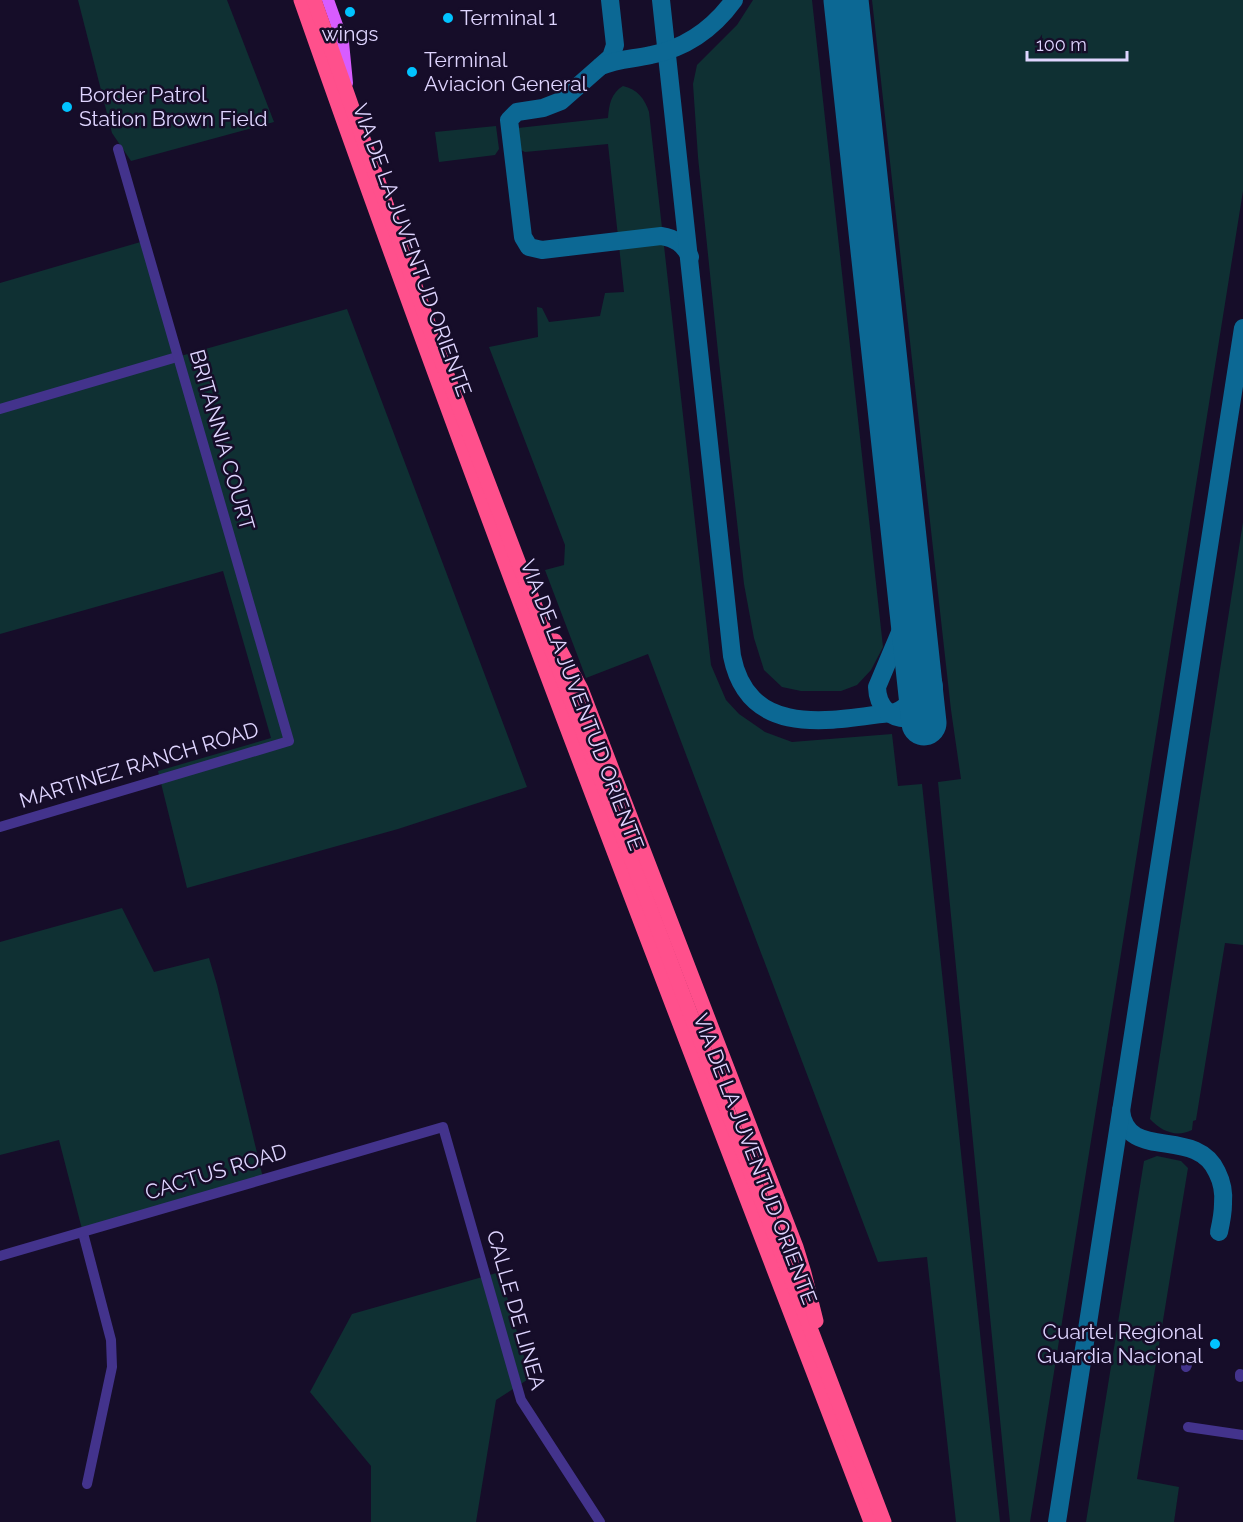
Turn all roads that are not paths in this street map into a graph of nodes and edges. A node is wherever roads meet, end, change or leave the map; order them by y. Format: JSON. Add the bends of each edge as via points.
{"nodes":[{"id":1,"x":301,"y":0,"type":"edge"},
{"id":2,"x":314,"y":0,"type":"edge"},
{"id":3,"x":328,"y":0,"type":"edge"},
{"id":4,"x":348,"y":93,"type":"junction"},
{"id":5,"x":118,"y":149,"type":"dead end"},
{"id":6,"x":434,"y":356,"type":"junction"},
{"id":7,"x":177,"y":357,"type":"junction"},
{"id":8,"x":0,"y":409,"type":"edge"},
{"id":9,"x":289,"y":741,"type":"joint"},
{"id":10,"x":0,"y":827,"type":"edge"},
{"id":11,"x":443,"y":1126,"type":"joint"},
{"id":12,"x":83,"y":1233,"type":"junction"},
{"id":13,"x":0,"y":1256,"type":"edge"},
{"id":14,"x":838,"y":1419,"type":"junction"},
{"id":15,"x":1188,"y":1427,"type":"dead end"},
{"id":16,"x":1243,"y":1435,"type":"edge"},
{"id":17,"x":87,"y":1485,"type":"dead end"},
{"id":18,"x":600,"y":1522,"type":"edge"},
{"id":19,"x":871,"y":1522,"type":"edge"},
{"id":20,"x":884,"y":1522,"type":"edge"}],
"edges":[{"from":1,"to":6,"type":"highway","name":"VIA DE LA JUVENTUD ORIENTE","via":[[357,162]]},
{"from":2,"to":4,"type":"highway","name":"VIA DE LA JUVENTUD ORIENTE"},
{"from":3,"to":4,"type":"main road","via":[[343,42]]},
{"from":4,"to":6,"type":"highway","name":"VIA DE LA JUVENTUD ORIENTE"},
{"from":5,"to":7,"type":"street","name":"BRITANNIA COURT"},
{"from":6,"to":14,"type":"highway","name":"VIA DE LA JUVENTUD ORIENTE","via":[[548,678]]},
{"from":6,"to":14,"type":"highway","name":"VIA DE LA JUVENTUD ORIENTE","via":[[536,609],[829,1376]]},
{"from":7,"to":8,"type":"street"},
{"from":7,"to":9,"type":"street","name":"BRITANNIA COURT"},
{"from":9,"to":10,"type":"street","name":"MARTINEZ RANCH ROAD"},
{"from":11,"to":12,"type":"street","name":"CACTUS ROAD"},
{"from":11,"to":18,"type":"street","name":"CALLE DE LINEA","via":[[521,1400]]},
{"from":12,"to":13,"type":"street","name":"CACTUS ROAD"},
{"from":12,"to":17,"type":"street","via":[[111,1340],[112,1367]]},
{"from":14,"to":19,"type":"highway"},
{"from":14,"to":20,"type":"highway"},
{"from":15,"to":16,"type":"street"}]}
